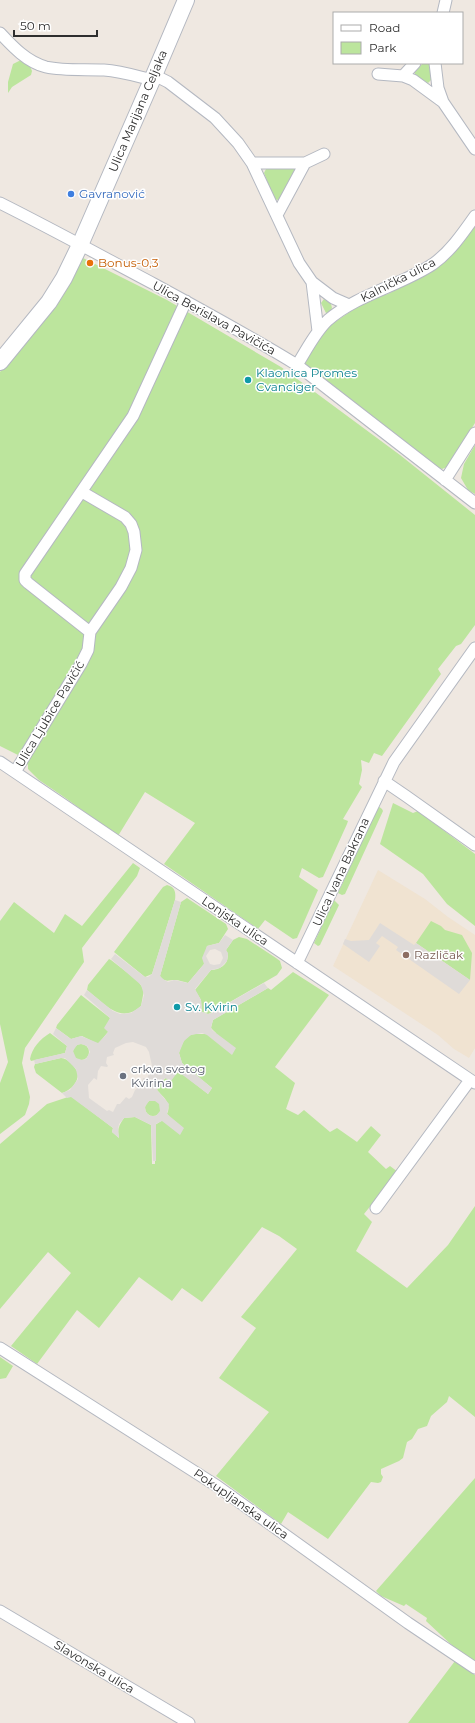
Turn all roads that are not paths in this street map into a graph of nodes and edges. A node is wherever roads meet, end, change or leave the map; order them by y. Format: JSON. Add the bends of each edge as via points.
{"nodes":[{"id":1,"x":186,"y":0,"type":"edge"},
{"id":2,"x":446,"y":0,"type":"edge"},
{"id":3,"x":442,"y":12,"type":"edge"},
{"id":4,"x":0,"y":33,"type":"edge"},
{"id":5,"x":414,"y":64,"type":"edge"},
{"id":6,"x":435,"y":64,"type":"edge"},
{"id":7,"x":378,"y":74,"type":"dead end"},
{"id":8,"x":403,"y":76,"type":"junction"},
{"id":9,"x":153,"y":77,"type":"junction"},
{"id":10,"x":443,"y":102,"type":"junction"},
{"id":11,"x":475,"y":149,"type":"edge"},
{"id":12,"x":324,"y":154,"type":"dead end"},
{"id":13,"x":252,"y":163,"type":"junction"},
{"id":14,"x":305,"y":163,"type":"junction"},
{"id":15,"x":0,"y":203,"type":"edge"},
{"id":16,"x":277,"y":215,"type":"junction"},
{"id":17,"x":475,"y":216,"type":"edge"},
{"id":18,"x":80,"y":245,"type":"junction"},
{"id":19,"x":312,"y":282,"type":"junction"},
{"id":20,"x":186,"y":301,"type":"junction"},
{"id":21,"x":349,"y":305,"type":"junction"},
{"id":22,"x":318,"y":331,"type":"junction"},
{"id":23,"x":0,"y":362,"type":"edge"},
{"id":24,"x":297,"y":365,"type":"junction"},
{"id":25,"x":475,"y":433,"type":"edge"},
{"id":26,"x":445,"y":480,"type":"junction"},
{"id":27,"x":82,"y":492,"type":"junction"},
{"id":28,"x":475,"y":503,"type":"edge"},
{"id":29,"x":90,"y":632,"type":"junction"},
{"id":30,"x":475,"y":648,"type":"edge"},
{"id":31,"x":0,"y":762,"type":"edge"},
{"id":32,"x":15,"y":772,"type":"junction"},
{"id":33,"x":384,"y":781,"type":"junction"},
{"id":34,"x":475,"y":845,"type":"edge"},
{"id":35,"x":297,"y":963,"type":"junction"},
{"id":36,"x":473,"y":1082,"type":"edge"},
{"id":37,"x":376,"y":1208,"type":"dead end"},
{"id":38,"x":0,"y":1348,"type":"edge"},
{"id":39,"x":0,"y":1610,"type":"edge"},
{"id":40,"x":475,"y":1668,"type":"edge"},
{"id":41,"x":189,"y":1723,"type":"edge"}],
"edges":[{"from":1,"to":9,"type":"main road","name":"Ulica Marijana Celjaka"},
{"from":2,"to":3,"type":"street"},
{"from":4,"to":9,"type":"street","via":[[16,50],[46,67],[106,70]]},
{"from":5,"to":8,"type":"street"},
{"from":6,"to":10,"type":"street","via":[[438,88]]},
{"from":7,"to":8,"type":"street"},
{"from":8,"to":10,"type":"street","via":[[413,80]]},
{"from":9,"to":13,"type":"street","via":[[168,82],[215,118]]},
{"from":9,"to":18,"type":"main road","name":"Ulica Marijana Celjaka"},
{"from":10,"to":11,"type":"street"},
{"from":12,"to":14,"type":"street"},
{"from":13,"to":14,"type":"street"},
{"from":13,"to":16,"type":"street"},
{"from":14,"to":16,"type":"street"},
{"from":15,"to":18,"type":"street","name":"Ulica Berislava Pavičića"},
{"from":16,"to":19,"type":"street","via":[[299,263]]},
{"from":17,"to":21,"type":"street","name":"Kalnička ulica","via":[[449,250],[434,264]]},
{"from":18,"to":20,"type":"street","name":"Ulica Berislava Pavičića"},
{"from":18,"to":23,"type":"main road","name":"Ulica Marijana Celjaka","via":[[49,302]]},
{"from":19,"to":21,"type":"street","name":"Kalnička ulica","via":[[333,298]]},
{"from":19,"to":22,"type":"street"},
{"from":20,"to":24,"type":"street","name":"Ulica Berislava Pavičića"},
{"from":20,"to":27,"type":"street","via":[[133,416]]},
{"from":21,"to":22,"type":"street","name":"Kalnička ulica","via":[[328,320]]},
{"from":22,"to":24,"type":"street","name":"Kalnička ulica"},
{"from":24,"to":26,"type":"street","name":"Ulica Berislava Pavičića"},
{"from":25,"to":26,"type":"street"},
{"from":26,"to":28,"type":"street","name":"Ulica Berislava Pavičića"},
{"from":27,"to":29,"type":"street","name":"Ulica Ljubice Pavičić","via":[[125,518],[131,524],[136,540],[134,559],[126,580]]},
{"from":27,"to":29,"type":"street","via":[[26,570],[24,577],[28,583]]},
{"from":29,"to":32,"type":"street","name":"Ulica Ljubice Pavičić","via":[[86,656]]},
{"from":30,"to":33,"type":"street","name":"Ulica Ivana Bakrana","via":[[394,762]]},
{"from":31,"to":32,"type":"street","name":"Lonjska ulica"},
{"from":32,"to":35,"type":"street","name":"Lonjska ulica"},
{"from":33,"to":34,"type":"street"},
{"from":33,"to":35,"type":"street","name":"Ulica Ivana Bakrana"},
{"from":35,"to":36,"type":"street","name":"Lonjska ulica"},
{"from":36,"to":37,"type":"street","name":"Lonjska ulica"},
{"from":38,"to":40,"type":"street","name":"Pokupljanska ulica","via":[[217,1486]]},
{"from":39,"to":41,"type":"street","name":"Slavonska ulica"}]}
